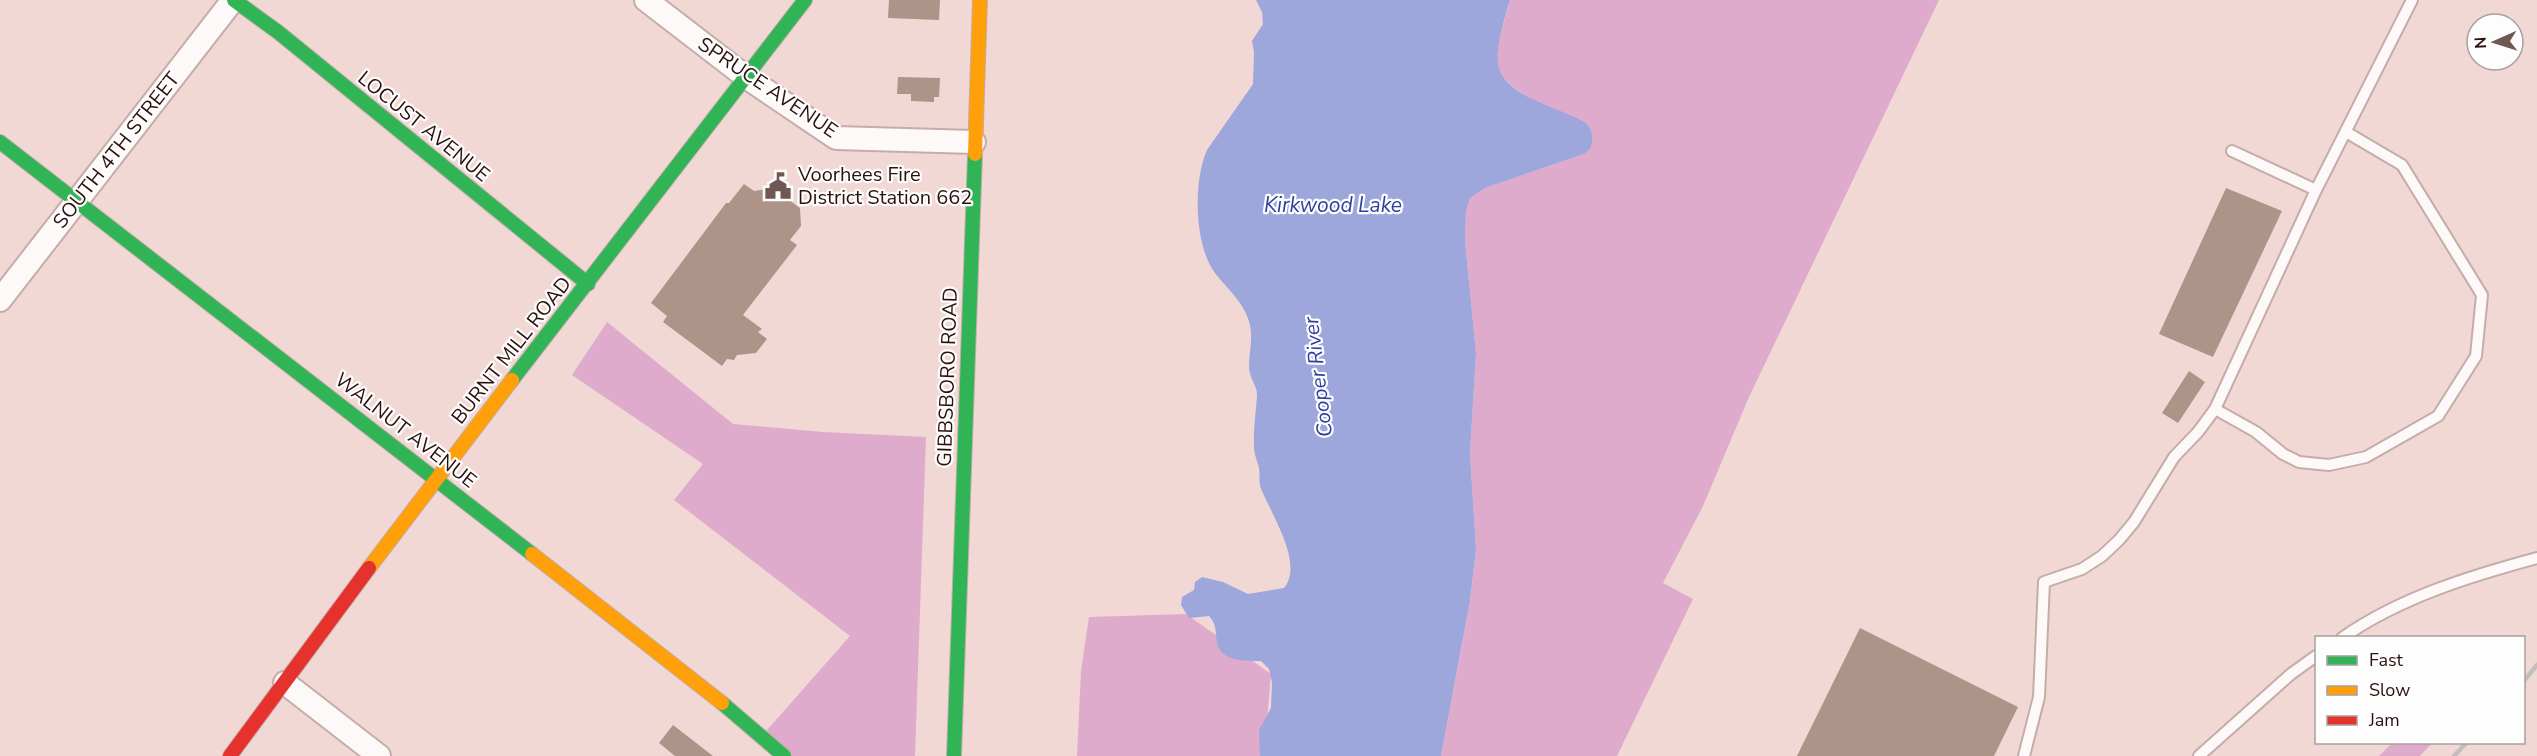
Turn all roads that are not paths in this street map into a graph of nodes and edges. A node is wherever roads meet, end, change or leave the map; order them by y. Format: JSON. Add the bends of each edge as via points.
{"nodes":[{"id":1,"x":233,"y":0,"type":"edge"},
{"id":2,"x":645,"y":0,"type":"edge"},
{"id":3,"x":806,"y":0,"type":"edge"},
{"id":4,"x":980,"y":0,"type":"edge"},
{"id":5,"x":2412,"y":0,"type":"edge"},
{"id":6,"x":746,"y":77,"type":"junction"},
{"id":7,"x":2346,"y":132,"type":"junction"},
{"id":8,"x":0,"y":142,"type":"edge"},
{"id":9,"x":974,"y":142,"type":"junction"},
{"id":10,"x":2232,"y":151,"type":"dead end"},
{"id":11,"x":2316,"y":190,"type":"junction"},
{"id":12,"x":78,"y":199,"type":"junction"},
{"id":13,"x":588,"y":284,"type":"junction"},
{"id":14,"x":0,"y":300,"type":"edge"},
{"id":15,"x":2215,"y":409,"type":"junction"},
{"id":16,"x":436,"y":478,"type":"junction"},
{"id":17,"x":2537,"y":558,"type":"edge"},
{"id":18,"x":2345,"y":636,"type":"edge"},
{"id":19,"x":2315,"y":657,"type":"edge"},
{"id":20,"x":285,"y":683,"type":"junction"},
{"id":21,"x":230,"y":756,"type":"edge"},
{"id":22,"x":379,"y":756,"type":"edge"},
{"id":23,"x":784,"y":756,"type":"edge"},
{"id":24,"x":954,"y":756,"type":"edge"},
{"id":25,"x":2024,"y":756,"type":"edge"},
{"id":26,"x":2199,"y":756,"type":"edge"}],
"edges":[{"from":1,"to":12,"type":"street","name":"SOUTH 4TH STREET"},
{"from":1,"to":13,"type":"street","name":"LOCUST AVENUE","via":[[278,32]]},
{"from":2,"to":6,"type":"street","name":"SPRUCE AVENUE"},
{"from":3,"to":6,"type":"street","name":"BURNT MILL ROAD"},
{"from":4,"to":9,"type":"street","name":"GIBBSBORO ROAD"},
{"from":5,"to":7,"type":"lane"},
{"from":6,"to":9,"type":"street","name":"SPRUCE AVENUE","via":[[836,138]]},
{"from":6,"to":13,"type":"street","name":"BURNT MILL ROAD"},
{"from":7,"to":11,"type":"lane"},
{"from":7,"to":15,"type":"lane","via":[[2402,165],[2482,295],[2476,356],[2438,416],[2366,457],[2329,465],[2299,462]]},
{"from":8,"to":12,"type":"street","name":"WALNUT AVENUE"},
{"from":9,"to":24,"type":"street","name":"GIBBSBORO ROAD"},
{"from":10,"to":11,"type":"lane"},
{"from":11,"to":15,"type":"lane"},
{"from":12,"to":14,"type":"street","name":"SOUTH 4TH STREET"},
{"from":12,"to":16,"type":"street","name":"WALNUT AVENUE"},
{"from":13,"to":16,"type":"street","name":"BURNT MILL ROAD"},
{"from":15,"to":25,"type":"lane","via":[[2174,457],[2119,540],[2082,569],[2044,582],[2039,697]]},
{"from":16,"to":20,"type":"street","name":"BURNT MILL ROAD"},
{"from":16,"to":23,"type":"street","name":"WALNUT AVENUE"},
{"from":17,"to":18,"type":"lane","via":[[2435,590]]},
{"from":19,"to":26,"type":"lane"},
{"from":20,"to":21,"type":"street","name":"BURNT MILL ROAD"},
{"from":20,"to":22,"type":"street"}]}
